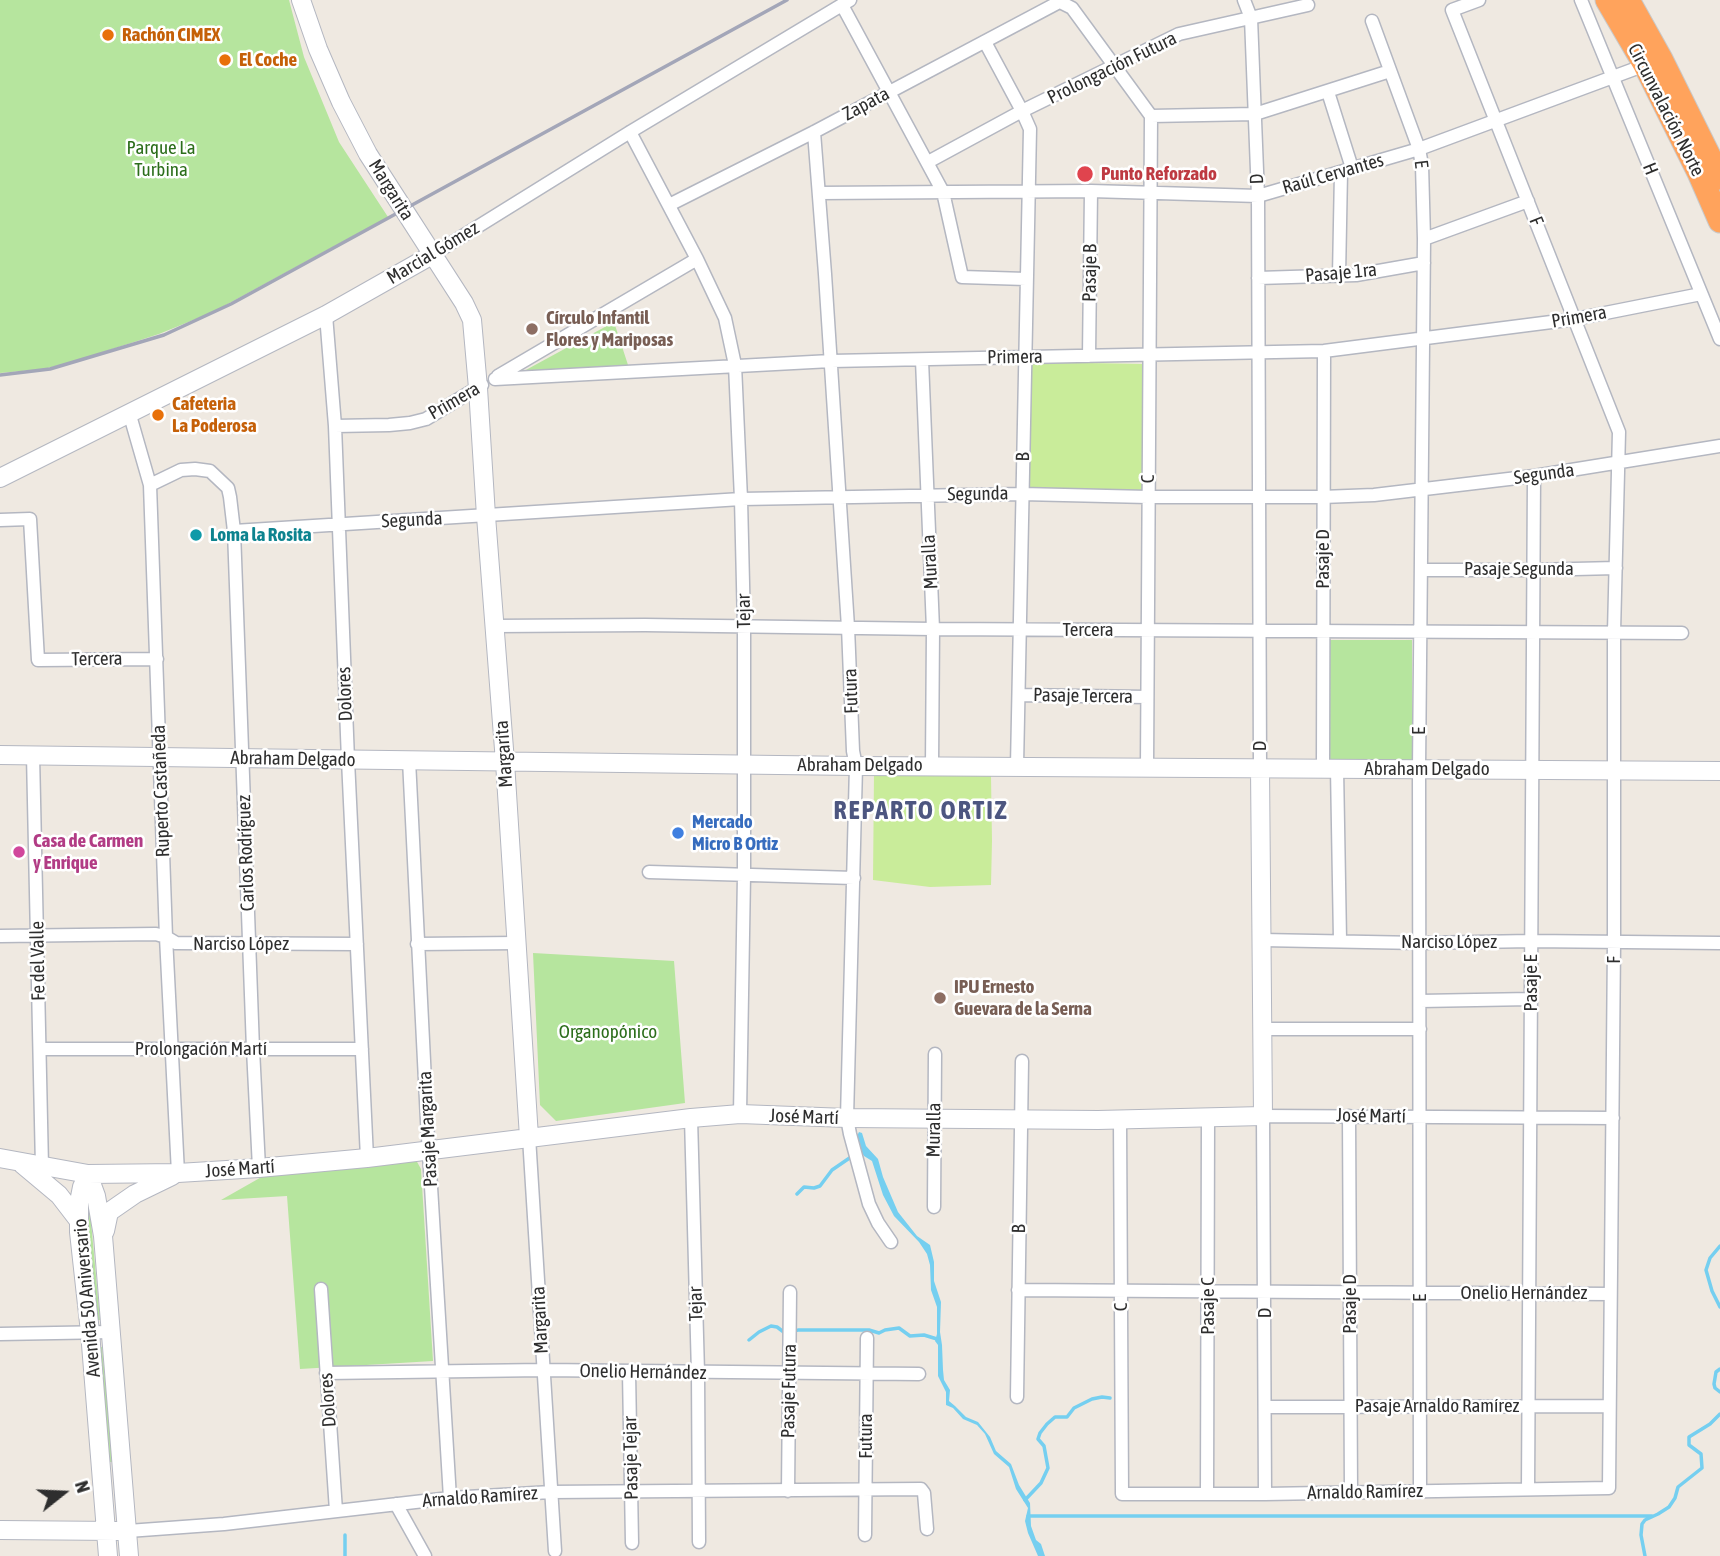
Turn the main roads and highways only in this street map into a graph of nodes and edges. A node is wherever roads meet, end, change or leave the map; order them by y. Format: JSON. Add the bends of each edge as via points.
{"nodes":[{"id":1,"x":301,"y":0,"type":"edge"},
{"id":2,"x":1607,"y":0,"type":"edge"},
{"id":3,"x":1628,"y":0,"type":"edge"},
{"id":4,"x":1653,"y":62,"type":"junction"},
{"id":5,"x":1714,"y":176,"type":"edge"},
{"id":6,"x":1720,"y":221,"type":"edge"},
{"id":7,"x":432,"y":256,"type":"junction"},
{"id":8,"x":0,"y":478,"type":"edge"},
{"id":9,"x":0,"y":755,"type":"edge"},
{"id":10,"x":505,"y":762,"type":"junction"},
{"id":11,"x":1260,"y":767,"type":"junction"},
{"id":12,"x":1720,"y":771,"type":"edge"},
{"id":13,"x":1263,"y":1116,"type":"joint"},
{"id":14,"x":528,"y":1137,"type":"junction"},
{"id":15,"x":0,"y":1158,"type":"edge"},
{"id":16,"x":20,"y":1162,"type":"junction"},
{"id":17,"x":178,"y":1173,"type":"junction"},
{"id":18,"x":88,"y":1174,"type":"junction"},
{"id":19,"x":79,"y":1221,"type":"junction"},
{"id":20,"x":103,"y":1236,"type":"junction"},
{"id":21,"x":0,"y":1530,"type":"edge"},
{"id":22,"x":107,"y":1531,"type":"junction"},
{"id":23,"x":128,"y":1531,"type":"junction"},
{"id":24,"x":108,"y":1556,"type":"edge"},
{"id":25,"x":129,"y":1556,"type":"edge"}],
"edges":[{"from":1,"to":7,"type":"main road","name":"Margarita","via":[[341,102]]},
{"from":2,"to":4,"type":"highway","name":"Circunvalación Norte"},
{"from":3,"to":4,"type":"highway","name":"Circunvalación Norte"},
{"from":4,"to":5,"type":"highway","name":"Circunvalación Norte"},
{"from":5,"to":6,"type":"highway","name":"Circunvalación Norte"},
{"from":7,"to":8,"type":"main road","name":"Marcial Gómez","via":[[326,315]]},
{"from":7,"to":10,"type":"main road","name":"Margarita","via":[[472,320]]},
{"from":9,"to":10,"type":"main road","name":"Abraham Delgado"},
{"from":10,"to":11,"type":"main road","name":"Abraham Delgado"},
{"from":10,"to":14,"type":"main road","name":"Margarita"},
{"from":11,"to":12,"type":"main road","name":"Abraham Delgado"},
{"from":11,"to":13,"type":"main road","name":"D"},
{"from":13,"to":14,"type":"main road","name":"José Martí","via":[[1021,1120],[740,1114]]},
{"from":14,"to":17,"type":"main road","name":"José Martí"},
{"from":15,"to":16,"type":"main road","name":"José Martí"},
{"from":16,"to":18,"type":"main road","name":"José Martí"},
{"from":16,"to":19,"type":"main road","via":[[59,1195]]},
{"from":17,"to":18,"type":"main road","name":"José Martí"},
{"from":17,"to":20,"type":"main road","via":[[110,1212]]},
{"from":18,"to":19,"type":"main road","name":"Avenida 50 Aniversario","via":[[79,1202]]},
{"from":18,"to":20,"type":"main road","name":"Avenida 50 Aniversario"},
{"from":19,"to":22,"type":"main road","name":"Avenida 50 Aniversario"},
{"from":20,"to":23,"type":"main road","name":"Avenida 50 Aniversario"},
{"from":21,"to":22,"type":"main road","name":"Arnaldo Ramírez"},
{"from":22,"to":23,"type":"main road","name":"Arnaldo Ramírez"},
{"from":22,"to":24,"type":"main road","name":"Avenida 50 Aniversario"},
{"from":23,"to":25,"type":"main road","name":"Avenida 50 Aniversario"}]}
